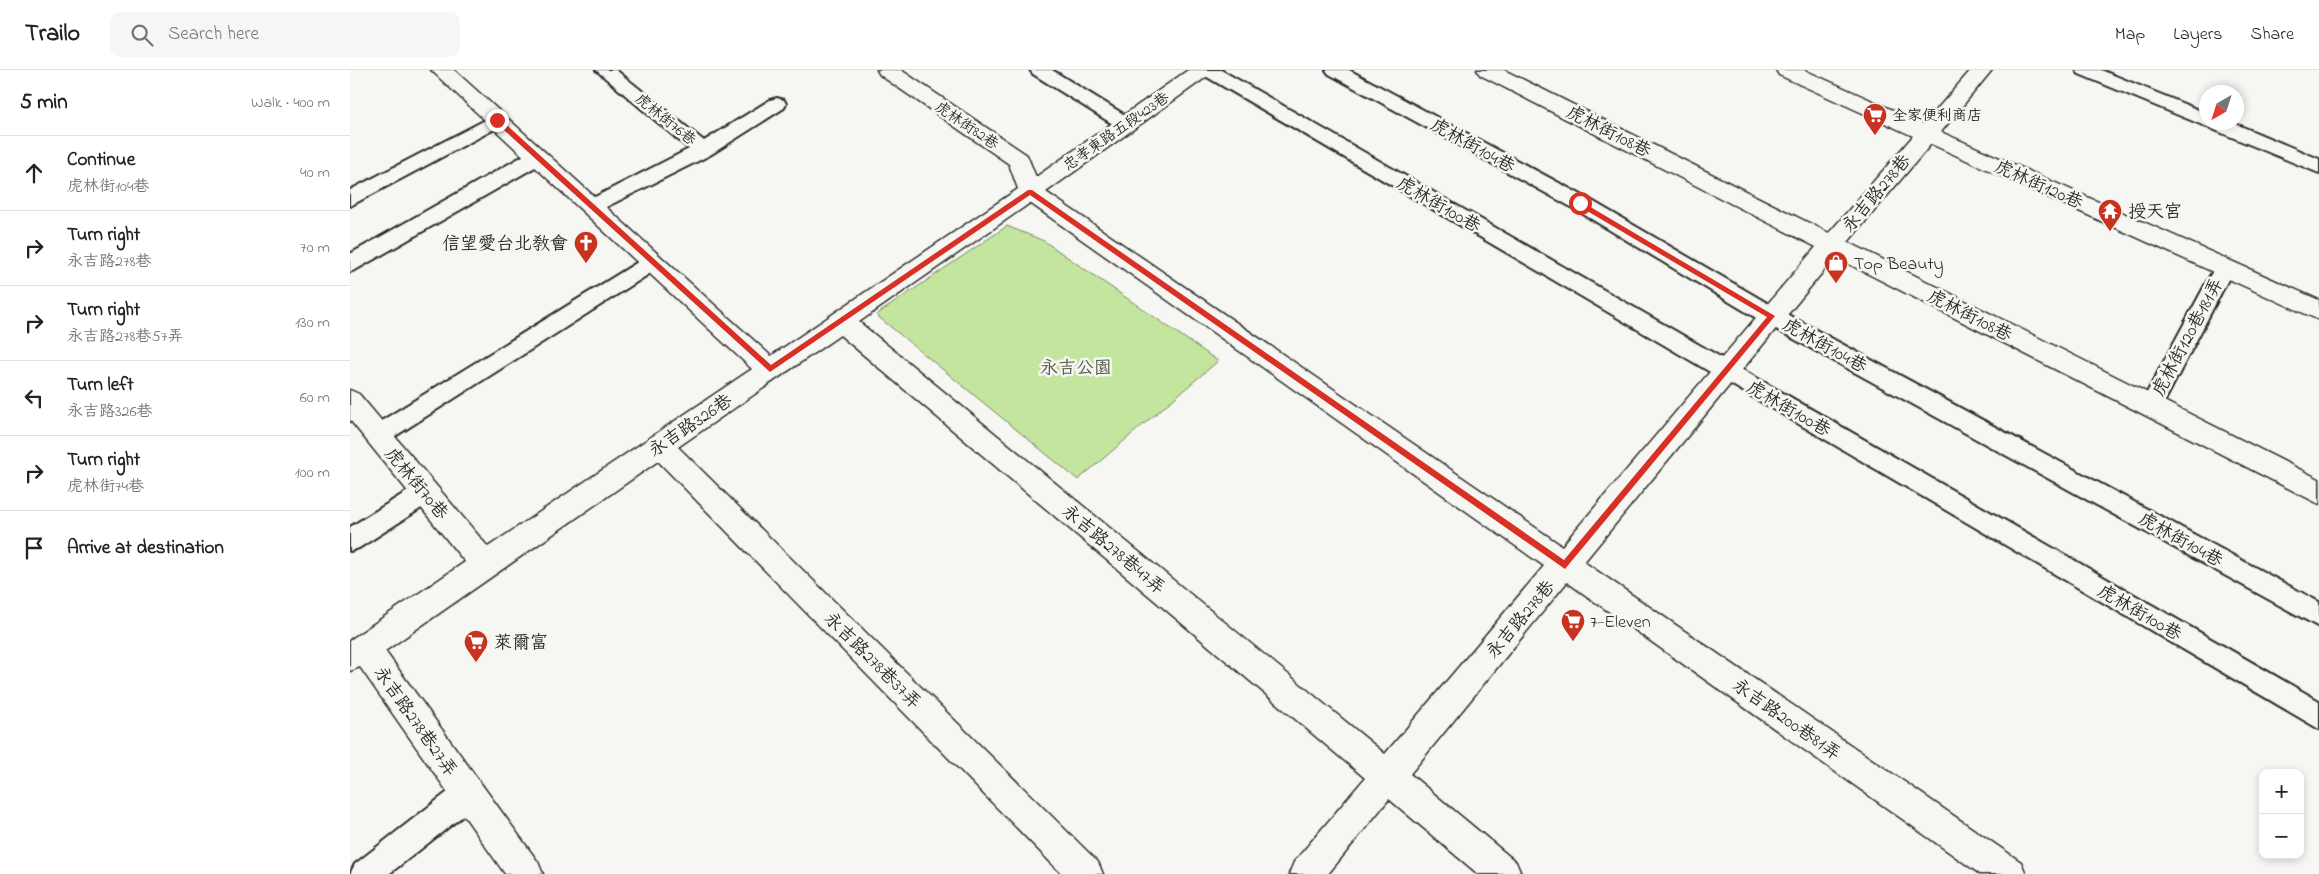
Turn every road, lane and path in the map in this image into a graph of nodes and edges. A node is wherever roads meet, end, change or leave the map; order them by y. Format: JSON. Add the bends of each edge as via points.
{"nodes":[{"id":1,"x":441,"y":70,"type":"edge"},
{"id":2,"x":605,"y":70,"type":"edge"},
{"id":3,"x":887,"y":70,"type":"edge"},
{"id":4,"x":1039,"y":70,"type":"edge"},
{"id":5,"x":1202,"y":70,"type":"edge"},
{"id":6,"x":1208,"y":70,"type":"edge"},
{"id":7,"x":1335,"y":70,"type":"edge"},
{"id":8,"x":1488,"y":70,"type":"edge"},
{"id":9,"x":1786,"y":70,"type":"edge"},
{"id":10,"x":1982,"y":70,"type":"edge"},
{"id":11,"x":2084,"y":70,"type":"edge"},
{"id":12,"x":777,"y":104,"type":"dead end"},
{"id":13,"x":2199,"y":117,"type":"edge"},
{"id":14,"x":497,"y":120,"type":"junction"},
{"id":15,"x":1126,"y":124,"type":"junction"},
{"id":16,"x":2232,"y":130,"type":"edge"},
{"id":17,"x":1926,"y":133,"type":"junction"},
{"id":18,"x":703,"y":150,"type":"junction"},
{"id":19,"x":537,"y":157,"type":"junction"},
{"id":20,"x":2319,"y":166,"type":"edge"},
{"id":21,"x":1030,"y":192,"type":"junction"},
{"id":22,"x":350,"y":199,"type":"edge"},
{"id":23,"x":592,"y":207,"type":"junction"},
{"id":24,"x":1832,"y":245,"type":"junction"},
{"id":25,"x":652,"y":262,"type":"junction"},
{"id":26,"x":350,"y":264,"type":"edge"},
{"id":27,"x":2224,"y":268,"type":"junction"},
{"id":28,"x":2319,"y":311,"type":"edge"},
{"id":29,"x":1771,"y":316,"type":"junction"},
{"id":30,"x":841,"y":321,"type":"junction"},
{"id":31,"x":770,"y":370,"type":"junction"},
{"id":32,"x":1726,"y":371,"type":"junction"},
{"id":33,"x":350,"y":401,"type":"edge"},
{"id":34,"x":2150,"y":406,"type":"junction"},
{"id":35,"x":378,"y":435,"type":"junction"},
{"id":36,"x":660,"y":446,"type":"junction"},
{"id":37,"x":425,"y":492,"type":"junction"},
{"id":38,"x":2319,"y":492,"type":"edge"},
{"id":39,"x":350,"y":540,"type":"edge"},
{"id":40,"x":485,"y":565,"type":"junction"},
{"id":41,"x":1565,"y":565,"type":"junction"},
{"id":42,"x":2319,"y":615,"type":"edge"},
{"id":43,"x":357,"y":652,"type":"edge"},
{"id":44,"x":2319,"y":716,"type":"edge"},
{"id":45,"x":1387,"y":777,"type":"junction"},
{"id":46,"x":468,"y":794,"type":"junction"},
{"id":47,"x":365,"y":874,"type":"edge"},
{"id":48,"x":526,"y":874,"type":"edge"},
{"id":49,"x":1086,"y":874,"type":"edge"},
{"id":50,"x":1306,"y":874,"type":"edge"},
{"id":51,"x":1504,"y":874,"type":"edge"},
{"id":52,"x":2009,"y":874,"type":"edge"}],
"edges":[{"from":1,"to":14,"type":"street"},
{"from":2,"to":18,"type":"lane","name":"虎林街76巷"},
{"from":3,"to":21,"type":"street","name":"虎林街82巷","via":[[1019,160]]},
{"from":4,"to":15,"type":"lane"},
{"from":5,"to":15,"type":"street","name":"忠孝東路五段423巷"},
{"from":6,"to":32,"type":"lane","name":"虎林街100巷"},
{"from":7,"to":29,"type":"lane","name":"虎林街104巷","via":[[1580,203]]},
{"from":8,"to":24,"type":"street","name":"虎林街108巷"},
{"from":9,"to":17,"type":"street","name":"虎林街120巷"},
{"from":10,"to":17,"type":"street","name":"永吉路278巷"},
{"from":11,"to":13,"type":"lane"},
{"from":12,"to":18,"type":"lane"},
{"from":14,"to":19,"type":"street"},
{"from":14,"to":22,"type":"lane"},
{"from":15,"to":21,"type":"street","name":"忠孝東路五段423巷"},
{"from":16,"to":20,"type":"lane"},
{"from":17,"to":24,"type":"street","name":"永吉路278巷"},
{"from":17,"to":27,"type":"street","name":"虎林街120巷"},
{"from":18,"to":23,"type":"lane"},
{"from":19,"to":23,"type":"street"},
{"from":19,"to":26,"type":"lane"},
{"from":21,"to":30,"type":"street","name":"永吉路326巷"},
{"from":21,"to":41,"type":"street","name":"永吉路200巷81弄"},
{"from":23,"to":25,"type":"street"},
{"from":24,"to":29,"type":"street","name":"永吉路278巷"},
{"from":24,"to":34,"type":"street","name":"虎林街108巷"},
{"from":25,"to":31,"type":"street"},
{"from":25,"to":35,"type":"lane"},
{"from":27,"to":28,"type":"street","name":"虎林街120巷"},
{"from":27,"to":34,"type":"lane","name":"虎林街120巷181弄"},
{"from":29,"to":32,"type":"street","name":"永吉路278巷"},
{"from":29,"to":42,"type":"lane","name":"虎林街104巷"},
{"from":30,"to":31,"type":"street","name":"永吉路326巷"},
{"from":30,"to":45,"type":"street","name":"永吉路278巷47弄"},
{"from":31,"to":36,"type":"street","name":"永吉路326巷"},
{"from":32,"to":41,"type":"street","name":"永吉路278巷"},
{"from":32,"to":44,"type":"lane","name":"虎林街100巷"},
{"from":33,"to":35,"type":"street","name":"虎林街70巷"},
{"from":34,"to":38,"type":"street","name":"虎林街108巷"},
{"from":35,"to":37,"type":"street","name":"虎林街70巷"},
{"from":36,"to":40,"type":"street","name":"永吉路326巷"},
{"from":36,"to":49,"type":"street","name":"永吉路278巷37弄"},
{"from":37,"to":39,"type":"lane"},
{"from":37,"to":40,"type":"street","name":"虎林街70巷"},
{"from":40,"to":43,"type":"street","name":"永吉路326巷"},
{"from":41,"to":45,"type":"street","name":"永吉路278巷"},
{"from":41,"to":52,"type":"street","name":"永吉路200巷81弄"},
{"from":43,"to":46,"type":"street","name":"永吉路278巷27弄"},
{"from":45,"to":50,"type":"street","name":"永吉路278巷"},
{"from":45,"to":51,"type":"street","name":"永吉路278巷47弄"},
{"from":46,"to":47,"type":"lane","name":"永吉路278巷27弄"},
{"from":46,"to":48,"type":"street","name":"永吉路278巷27弄"}]}
